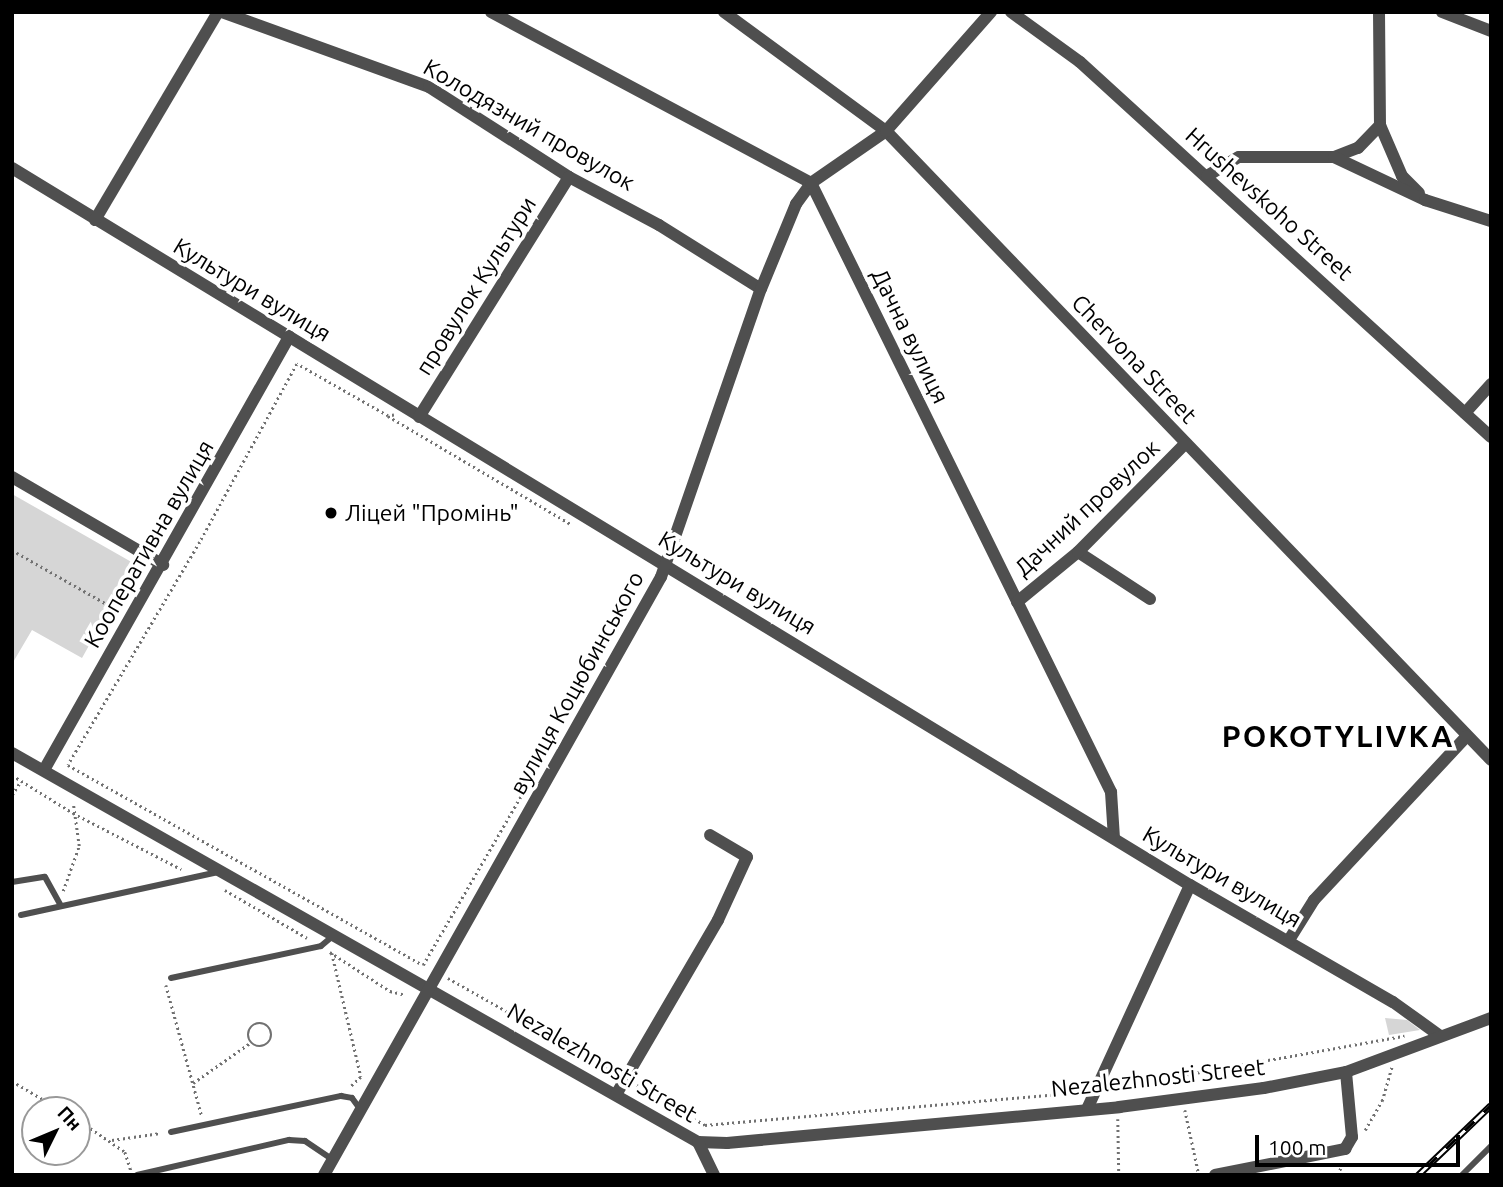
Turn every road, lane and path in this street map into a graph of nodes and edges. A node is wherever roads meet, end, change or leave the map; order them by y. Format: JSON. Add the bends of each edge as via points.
{"nodes":[{"id":1,"x":220,"y":12,"type":"edge"},
{"id":2,"x":491,"y":12,"type":"edge"},
{"id":3,"x":724,"y":12,"type":"edge"},
{"id":4,"x":991,"y":12,"type":"edge"},
{"id":5,"x":1011,"y":12,"type":"edge"},
{"id":6,"x":1379,"y":12,"type":"edge"},
{"id":7,"x":1442,"y":12,"type":"edge"},
{"id":8,"x":1491,"y":31,"type":"edge"},
{"id":9,"x":1380,"y":125,"type":"junction"},
{"id":10,"x":886,"y":131,"type":"junction"},
{"id":11,"x":1334,"y":157,"type":"junction"},
{"id":12,"x":12,"y":168,"type":"edge"},
{"id":13,"x":1207,"y":176,"type":"junction"},
{"id":14,"x":569,"y":177,"type":"junction"},
{"id":15,"x":811,"y":183,"type":"junction"},
{"id":16,"x":1426,"y":200,"type":"junction"},
{"id":17,"x":94,"y":220,"type":"junction"},
{"id":18,"x":1491,"y":221,"type":"edge"},
{"id":19,"x":761,"y":289,"type":"junction"},
{"id":20,"x":289,"y":337,"type":"junction"},
{"id":21,"x":1491,"y":384,"type":"edge"},
{"id":22,"x":1465,"y":413,"type":"junction"},
{"id":23,"x":419,"y":417,"type":"junction"},
{"id":24,"x":1491,"y":437,"type":"edge"},
{"id":25,"x":1185,"y":443,"type":"junction"},
{"id":26,"x":12,"y":477,"type":"edge"},
{"id":27,"x":579,"y":530,"type":"dead end"},
{"id":28,"x":12,"y":551,"type":"edge"},
{"id":29,"x":1078,"y":552,"type":"junction"},
{"id":30,"x":663,"y":562,"type":"junction"},
{"id":31,"x":163,"y":565,"type":"junction"},
{"id":32,"x":1150,"y":599,"type":"dead end"},
{"id":33,"x":1017,"y":602,"type":"junction"},
{"id":34,"x":132,"y":619,"type":"junction"},
{"id":35,"x":1467,"y":736,"type":"junction"},
{"id":36,"x":12,"y":753,"type":"edge"},
{"id":37,"x":1489,"y":754,"type":"edge"},
{"id":38,"x":44,"y":771,"type":"junction"},
{"id":39,"x":533,"y":775,"type":"dead end"},
{"id":40,"x":20,"y":782,"type":"dead end"},
{"id":41,"x":12,"y":795,"type":"edge"},
{"id":42,"x":74,"y":813,"type":"dead end"},
{"id":43,"x":710,"y":835,"type":"dead end"},
{"id":44,"x":1114,"y":838,"type":"junction"},
{"id":45,"x":221,"y":871,"type":"junction"},
{"id":46,"x":12,"y":882,"type":"edge"},
{"id":47,"x":1190,"y":885,"type":"junction"},
{"id":48,"x":58,"y":899,"type":"junction"},
{"id":49,"x":61,"y":906,"type":"junction"},
{"id":50,"x":21,"y":915,"type":"dead end"},
{"id":51,"x":334,"y":935,"type":"junction"},
{"id":52,"x":1289,"y":940,"type":"junction"},
{"id":53,"x":332,"y":953,"type":"dead end"},
{"id":54,"x":423,"y":965,"type":"junction"},
{"id":55,"x":440,"y":974,"type":"junction"},
{"id":56,"x":172,"y":978,"type":"joint"},
{"id":57,"x":430,"y":990,"type":"junction"},
{"id":58,"x":1491,"y":1018,"type":"edge"},
{"id":59,"x":1406,"y":1035,"type":"dead end"},
{"id":60,"x":1439,"y":1035,"type":"junction"},
{"id":61,"x":250,"y":1043,"type":"junction"},
{"id":62,"x":1390,"y":1057,"type":"junction"},
{"id":63,"x":1346,"y":1072,"type":"junction"},
{"id":64,"x":625,"y":1078,"type":"junction"},
{"id":65,"x":12,"y":1081,"type":"edge"},
{"id":66,"x":193,"y":1083,"type":"junction"},
{"id":67,"x":1096,"y":1090,"type":"junction"},
{"id":68,"x":617,"y":1093,"type":"junction"},
{"id":69,"x":37,"y":1096,"type":"edge"},
{"id":70,"x":341,"y":1096,"type":"junction"},
{"id":71,"x":1183,"y":1100,"type":"junction"},
{"id":72,"x":1088,"y":1107,"type":"junction"},
{"id":73,"x":1119,"y":1107,"type":"junction"},
{"id":74,"x":361,"y":1110,"type":"junction"},
{"id":75,"x":204,"y":1125,"type":"junction"},
{"id":76,"x":91,"y":1128,"type":"edge"},
{"id":77,"x":171,"y":1132,"type":"joint"},
{"id":78,"x":1352,"y":1137,"type":"junction"},
{"id":79,"x":111,"y":1140,"type":"junction"},
{"id":80,"x":698,"y":1142,"type":"junction"},
{"id":81,"x":1491,"y":1146,"type":"edge"},
{"id":82,"x":333,"y":1160,"type":"junction"},
{"id":83,"x":134,"y":1175,"type":"edge"},
{"id":84,"x":324,"y":1175,"type":"edge"},
{"id":85,"x":714,"y":1175,"type":"edge"},
{"id":86,"x":1119,"y":1175,"type":"edge"},
{"id":87,"x":1199,"y":1175,"type":"edge"},
{"id":88,"x":1215,"y":1175,"type":"edge"},
{"id":89,"x":1462,"y":1175,"type":"edge"}],
"edges":[{"from":1,"to":14,"type":"street","name":"Колодязний провулок","via":[[429,87]]},
{"from":1,"to":17,"type":"street"},
{"from":2,"to":15,"type":"street"},
{"from":3,"to":10,"type":"street","name":"Chervona Street"},
{"from":4,"to":10,"type":"street","name":"вулиця Коцюбинського"},
{"from":5,"to":13,"type":"street","name":"Hrushevskoho Street","via":[[1080,62]]},
{"from":6,"to":9,"type":"street"},
{"from":7,"to":8,"type":"street"},
{"from":9,"to":11,"type":"street","via":[[1358,148]]},
{"from":9,"to":16,"type":"street","via":[[1402,176]]},
{"from":10,"to":15,"type":"street","name":"вулиця Коцюбинського"},
{"from":10,"to":25,"type":"street","name":"Chervona Street"},
{"from":11,"to":13,"type":"street","via":[[1239,157]]},
{"from":11,"to":16,"type":"street"},
{"from":12,"to":17,"type":"street","name":"Культури вулиця"},
{"from":13,"to":22,"type":"street","name":"Hrushevskoho Street"},
{"from":14,"to":19,"type":"street","name":"Колодязний провулок","via":[[659,225]]},
{"from":14,"to":23,"type":"street","name":"провулок Культури"},
{"from":15,"to":19,"type":"street","name":"вулиця Коцюбинського","via":[[796,204]]},
{"from":15,"to":33,"type":"street","name":"Дачна вулиця"},
{"from":16,"to":18,"type":"street"},
{"from":17,"to":20,"type":"street","name":"Культури вулиця"},
{"from":19,"to":30,"type":"street","name":"вулиця Коцюбинського"},
{"from":20,"to":23,"type":"street","name":"Культури вулиця"},
{"from":20,"to":31,"type":"street","name":"Кооперативна вулиця"},
{"from":21,"to":22,"type":"street"},
{"from":22,"to":24,"type":"street","name":"Hrushevskoho Street"},
{"from":23,"to":30,"type":"street","name":"Культури вулиця"},
{"from":25,"to":29,"type":"street","name":"Дачний провулок"},
{"from":25,"to":35,"type":"street","name":"Chervona Street"},
{"from":26,"to":31,"type":"street"},
{"from":27,"to":54,"type":"path","via":[[297,364],[200,542],[68,765]]},
{"from":28,"to":34,"type":"path"},
{"from":29,"to":32,"type":"street"},
{"from":29,"to":33,"type":"street","name":"Дачний провулок"},
{"from":30,"to":44,"type":"street","name":"Культури вулиця"},
{"from":30,"to":55,"type":"street","name":"вулиця Коцюбинського","via":[[652,596]]},
{"from":31,"to":34,"type":"street","name":"Кооперативна вулиця"},
{"from":33,"to":44,"type":"street","name":"Дачна вулиця","via":[[1111,792]]},
{"from":34,"to":38,"type":"street","name":"Кооперативна вулиця"},
{"from":35,"to":37,"type":"street","name":"Chervona Street"},
{"from":35,"to":52,"type":"street","via":[[1314,900]]},
{"from":36,"to":38,"type":"street","name":"Nezalezhnosti Street"},
{"from":38,"to":45,"type":"street","name":"Nezalezhnosti Street"},
{"from":39,"to":54,"type":"path"},
{"from":40,"to":41,"type":"path"},
{"from":42,"to":48,"type":"path","via":[[79,846]]},
{"from":43,"to":64,"type":"street","via":[[747,857],[718,920]]},
{"from":44,"to":47,"type":"street","name":"Культури вулиця"},
{"from":45,"to":49,"type":"lane"},
{"from":45,"to":51,"type":"street","name":"Nezalezhnosti Street"},
{"from":46,"to":48,"type":"lane","via":[[45,877]]},
{"from":47,"to":52,"type":"street","name":"Культури вулиця"},
{"from":47,"to":67,"type":"street"},
{"from":48,"to":49,"type":"lane"},
{"from":49,"to":50,"type":"lane"},
{"from":51,"to":56,"type":"lane","via":[[321,946]]},
{"from":51,"to":57,"type":"street","name":"Nezalezhnosti Street"},
{"from":52,"to":60,"type":"street","name":"Культури вулиця"},
{"from":53,"to":70,"type":"path","via":[[361,1077]]},
{"from":54,"to":55,"type":"path"},
{"from":55,"to":57,"type":"street","name":"вулиця Коцюбинського"},
{"from":55,"to":64,"type":"path"},
{"from":56,"to":66,"type":"path","via":[[166,984]]},
{"from":57,"to":68,"type":"street","name":"Nezalezhnosti Street"},
{"from":57,"to":74,"type":"street","name":"вулиця Коцюбинського"},
{"from":58,"to":60,"type":"street","name":"Nezalezhnosti Street"},
{"from":59,"to":67,"type":"path"},
{"from":60,"to":62,"type":"street","name":"Nezalezhnosti Street"},
{"from":61,"to":61,"type":"path","via":[[248,1030],[257,1022],[274,1034],[271,1043],[260,1049]]},
{"from":61,"to":66,"type":"path"},
{"from":62,"to":63,"type":"street","name":"Nezalezhnosti Street"},
{"from":62,"to":78,"type":"path","via":[[1393,1069],[1382,1101],[1363,1133]]},
{"from":63,"to":71,"type":"street","name":"Nezalezhnosti Street"},
{"from":63,"to":78,"type":"street"},
{"from":64,"to":67,"type":"path","via":[[705,1125]]},
{"from":64,"to":68,"type":"street"},
{"from":65,"to":69,"type":"path"},
{"from":66,"to":75,"type":"path"},
{"from":67,"to":72,"type":"street"},
{"from":68,"to":80,"type":"street","name":"Nezalezhnosti Street"},
{"from":70,"to":74,"type":"lane","via":[[352,1098]]},
{"from":70,"to":75,"type":"lane"},
{"from":71,"to":73,"type":"street","name":"Nezalezhnosti Street"},
{"from":71,"to":87,"type":"path"},
{"from":72,"to":73,"type":"street","name":"Nezalezhnosti Street"},
{"from":72,"to":80,"type":"street","name":"Nezalezhnosti Street","via":[[727,1143]]},
{"from":73,"to":86,"type":"path"},
{"from":74,"to":82,"type":"street","name":"вулиця Коцюбинського"},
{"from":75,"to":77,"type":"lane"},
{"from":76,"to":79,"type":"path"},
{"from":77,"to":79,"type":"path"},
{"from":78,"to":88,"type":"street","via":[[1345,1149]]},
{"from":79,"to":83,"type":"path","via":[[125,1152]]},
{"from":80,"to":85,"type":"street"},
{"from":81,"to":89,"type":"lane"},
{"from":82,"to":83,"type":"lane","via":[[305,1141],[289,1140]]},
{"from":82,"to":84,"type":"street","name":"вулиця Коцюбинського"}]}
